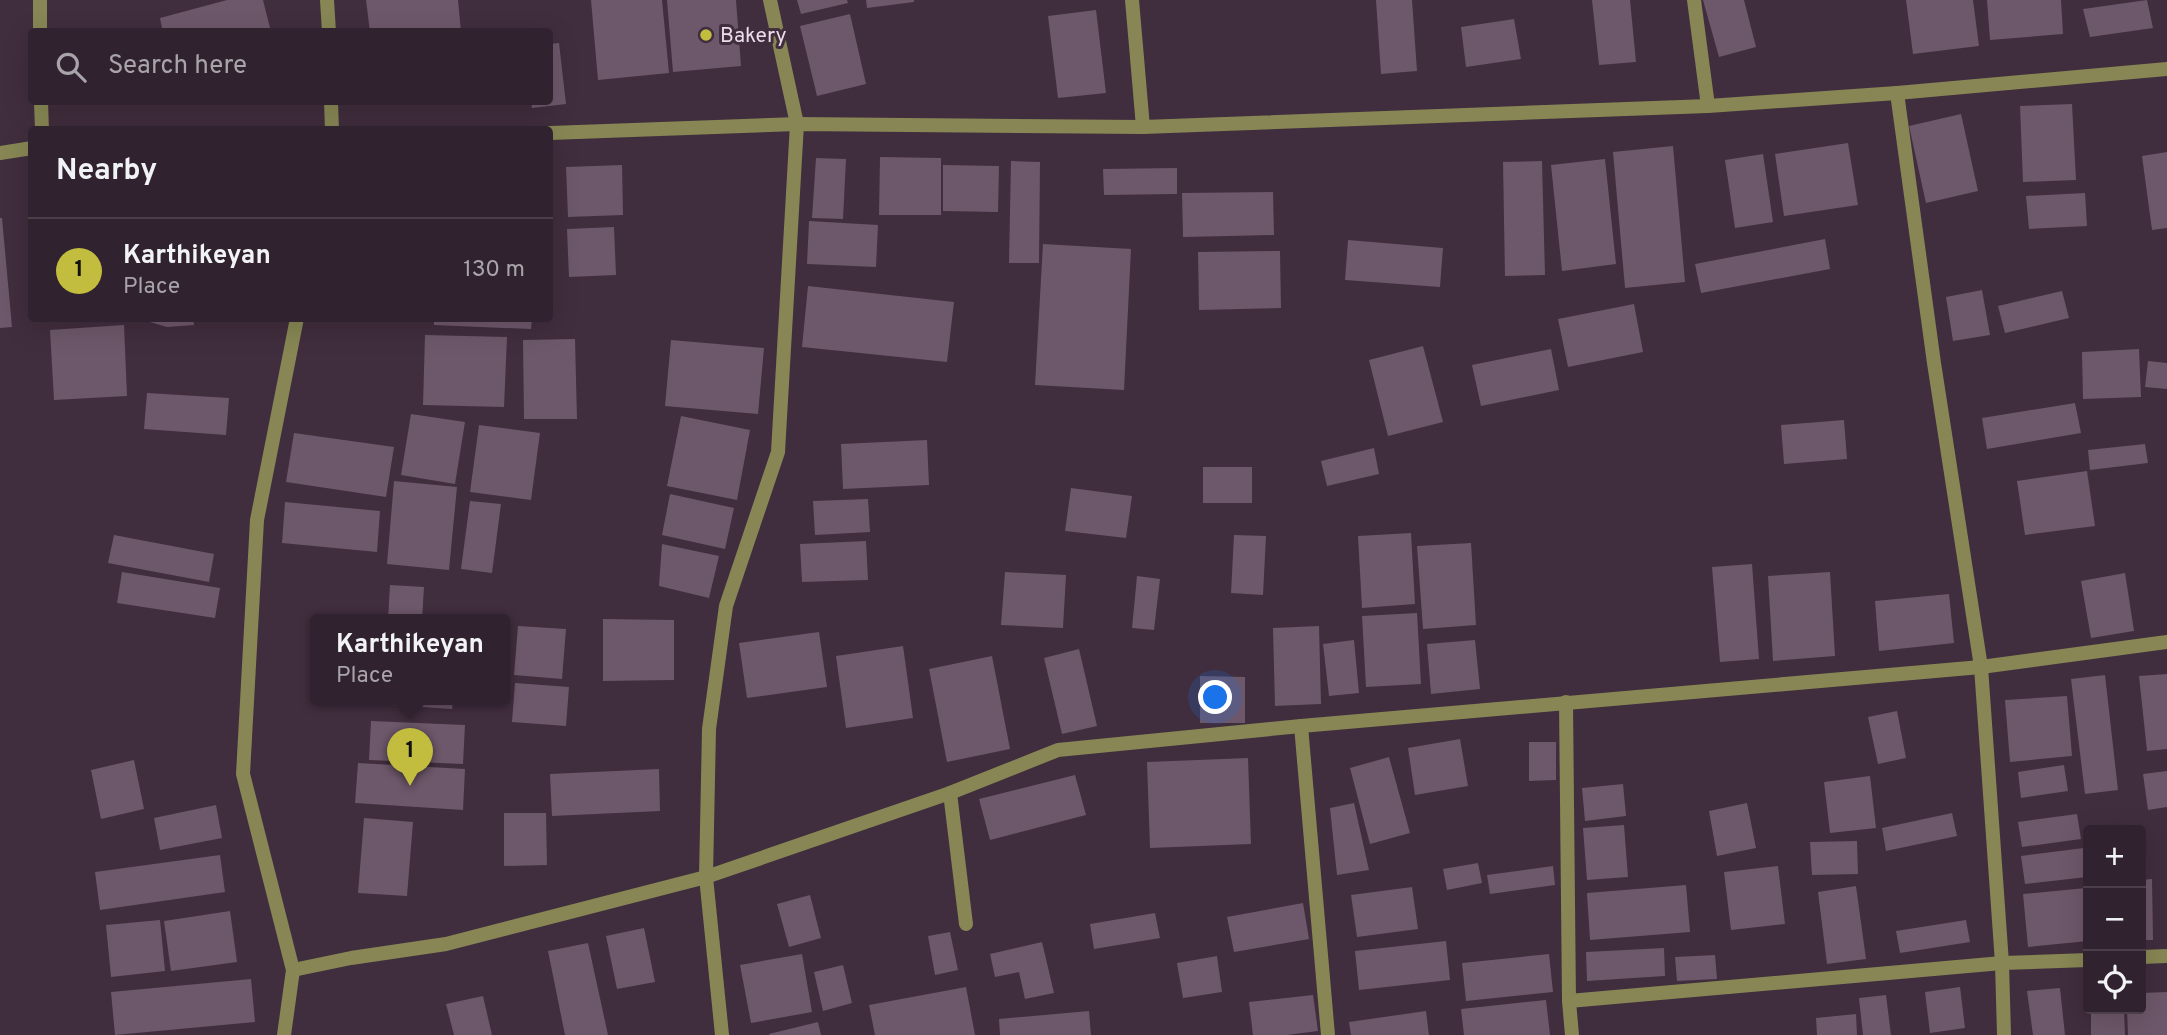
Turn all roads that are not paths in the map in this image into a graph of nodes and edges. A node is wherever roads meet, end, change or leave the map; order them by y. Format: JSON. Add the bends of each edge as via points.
{"nodes":[{"id":1,"x":40,"y":0,"type":"edge"},
{"id":2,"x":327,"y":0,"type":"edge"},
{"id":3,"x":771,"y":0,"type":"edge"},
{"id":4,"x":1132,"y":0,"type":"edge"},
{"id":5,"x":1694,"y":0,"type":"edge"},
{"id":6,"x":40,"y":28,"type":"edge"},
{"id":7,"x":329,"y":28,"type":"edge"},
{"id":8,"x":2167,"y":69,"type":"edge"},
{"id":9,"x":1897,"y":93,"type":"junction"},
{"id":10,"x":41,"y":105,"type":"edge"},
{"id":11,"x":331,"y":105,"type":"edge"},
{"id":12,"x":1707,"y":106,"type":"junction"},
{"id":13,"x":797,"y":124,"type":"junction"},
{"id":14,"x":42,"y":126,"type":"edge"},
{"id":15,"x":332,"y":126,"type":"edge"},
{"id":16,"x":1143,"y":127,"type":"junction"},
{"id":17,"x":553,"y":133,"type":"edge"},
{"id":18,"x":28,"y":149,"type":"edge"},
{"id":19,"x":0,"y":153,"type":"edge"},
{"id":20,"x":296,"y":322,"type":"edge"},
{"id":21,"x":2167,"y":642,"type":"edge"},
{"id":22,"x":1981,"y":667,"type":"junction"},
{"id":23,"x":1566,"y":702,"type":"junction"},
{"id":24,"x":1301,"y":726,"type":"junction"},
{"id":25,"x":950,"y":793,"type":"junction"},
{"id":26,"x":706,"y":877,"type":"junction"},
{"id":27,"x":966,"y":924,"type":"dead end"},
{"id":28,"x":2167,"y":956,"type":"edge"},
{"id":29,"x":2146,"y":957,"type":"edge"},
{"id":30,"x":2083,"y":960,"type":"edge"},
{"id":31,"x":2003,"y":963,"type":"junction"},
{"id":32,"x":293,"y":970,"type":"junction"},
{"id":33,"x":1570,"y":1002,"type":"junction"},
{"id":34,"x":284,"y":1035,"type":"edge"},
{"id":35,"x":722,"y":1035,"type":"edge"},
{"id":36,"x":1328,"y":1035,"type":"edge"},
{"id":37,"x":1572,"y":1035,"type":"edge"},
{"id":38,"x":2004,"y":1035,"type":"edge"}],
"edges":[{"from":1,"to":6,"type":"street"},
{"from":2,"to":7,"type":"street"},
{"from":3,"to":13,"type":"street"},
{"from":4,"to":16,"type":"street"},
{"from":5,"to":12,"type":"street"},
{"from":8,"to":9,"type":"street"},
{"from":9,"to":12,"type":"street"},
{"from":9,"to":22,"type":"street"},
{"from":10,"to":14,"type":"street"},
{"from":11,"to":15,"type":"street"},
{"from":12,"to":16,"type":"street"},
{"from":13,"to":16,"type":"street"},
{"from":13,"to":17,"type":"street"},
{"from":13,"to":26,"type":"street","via":[[778,452],[726,606],[709,729]]},
{"from":18,"to":19,"type":"street"},
{"from":20,"to":32,"type":"street","via":[[257,520],[243,774]]},
{"from":21,"to":22,"type":"street"},
{"from":22,"to":23,"type":"street"},
{"from":22,"to":31,"type":"street"},
{"from":23,"to":24,"type":"street"},
{"from":23,"to":33,"type":"street"},
{"from":24,"to":25,"type":"street","via":[[1058,750]]},
{"from":24,"to":36,"type":"street"},
{"from":25,"to":26,"type":"street"},
{"from":25,"to":27,"type":"street"},
{"from":26,"to":32,"type":"street","via":[[446,944]]},
{"from":26,"to":35,"type":"street"},
{"from":28,"to":29,"type":"street"},
{"from":30,"to":31,"type":"street"},
{"from":31,"to":33,"type":"street"},
{"from":31,"to":38,"type":"street"},
{"from":32,"to":34,"type":"street"},
{"from":33,"to":37,"type":"street"}]}
